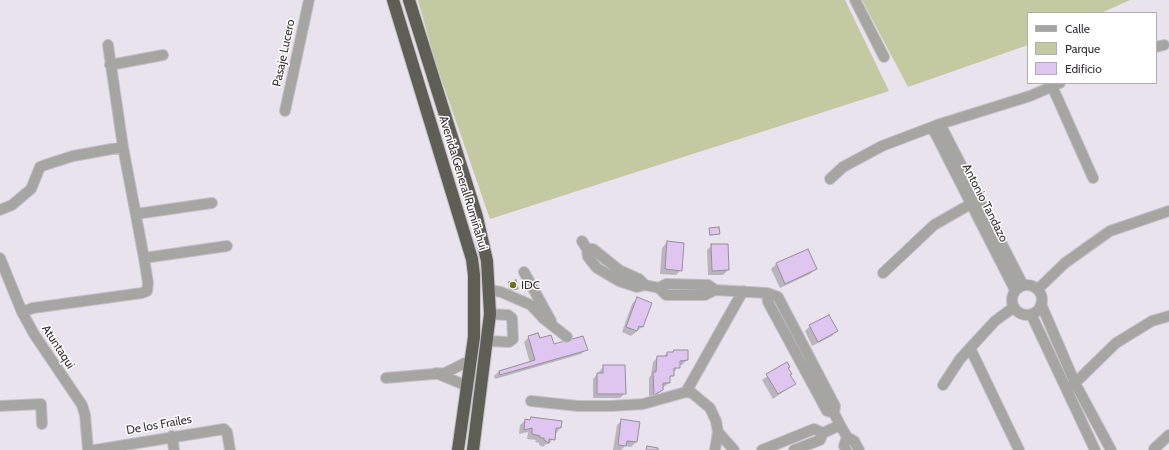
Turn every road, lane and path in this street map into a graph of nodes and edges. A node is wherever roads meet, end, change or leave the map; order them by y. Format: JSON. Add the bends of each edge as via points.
{"nodes":[{"id":1,"x":309,"y":0,"type":"edge"},
{"id":2,"x":393,"y":0,"type":"edge"},
{"id":3,"x":409,"y":0,"type":"edge"},
{"id":4,"x":855,"y":0,"type":"edge"},
{"id":5,"x":108,"y":45,"type":"dead end"},
{"id":6,"x":163,"y":55,"type":"dead end"},
{"id":7,"x":884,"y":57,"type":"dead end"},
{"id":8,"x":110,"y":65,"type":"junction"},
{"id":9,"x":1056,"y":85,"type":"edge"},
{"id":10,"x":284,"y":111,"type":"dead end"},
{"id":11,"x":936,"y":126,"type":"junction"},
{"id":12,"x":123,"y":147,"type":"junction"},
{"id":13,"x":830,"y":178,"type":"dead end"},
{"id":14,"x":1093,"y":178,"type":"dead end"},
{"id":15,"x":974,"y":202,"type":"junction"},
{"id":16,"x":212,"y":203,"type":"dead end"},
{"id":17,"x":0,"y":210,"type":"edge"},
{"id":18,"x":1169,"y":211,"type":"edge"},
{"id":19,"x":136,"y":214,"type":"junction"},
{"id":20,"x":584,"y":245,"type":"dead end"},
{"id":21,"x":227,"y":246,"type":"dead end"},
{"id":22,"x":0,"y":258,"type":"edge"},
{"id":23,"x":144,"y":258,"type":"junction"},
{"id":24,"x":524,"y":272,"type":"dead end"},
{"id":25,"x":883,"y":272,"type":"dead end"},
{"id":26,"x":1019,"y":287,"type":"junction"},
{"id":27,"x":489,"y":290,"type":"junction"},
{"id":28,"x":1038,"y":290,"type":"junction"},
{"id":29,"x":743,"y":291,"type":"junction"},
{"id":30,"x":1041,"y":304,"type":"junction"},
{"id":31,"x":1014,"y":307,"type":"junction"},
{"id":32,"x":22,"y":312,"type":"junction"},
{"id":33,"x":490,"y":314,"type":"junction"},
{"id":34,"x":1031,"y":314,"type":"junction"},
{"id":35,"x":1169,"y":316,"type":"edge"},
{"id":36,"x":554,"y":327,"type":"junction"},
{"id":37,"x":567,"y":337,"type":"dead end"},
{"id":38,"x":487,"y":341,"type":"junction"},
{"id":39,"x":970,"y":348,"type":"junction"},
{"id":40,"x":471,"y":360,"type":"junction"},
{"id":41,"x":436,"y":373,"type":"junction"},
{"id":42,"x":386,"y":378,"type":"dead end"},
{"id":43,"x":1075,"y":384,"type":"junction"},
{"id":44,"x":943,"y":385,"type":"dead end"},
{"id":45,"x":467,"y":386,"type":"junction"},
{"id":46,"x":686,"y":392,"type":"junction"},
{"id":47,"x":1066,"y":392,"type":"junction"},
{"id":48,"x":531,"y":401,"type":"dead end"},
{"id":49,"x":0,"y":406,"type":"edge"},
{"id":50,"x":42,"y":424,"type":"dead end"},
{"id":51,"x":840,"y":425,"type":"junction"},
{"id":52,"x":718,"y":432,"type":"junction"},
{"id":53,"x":823,"y":433,"type":"junction"},
{"id":54,"x":1169,"y":435,"type":"edge"},
{"id":55,"x":172,"y":436,"type":"junction"},
{"id":56,"x":847,"y":437,"type":"junction"},
{"id":57,"x":114,"y":448,"type":"edge"},
{"id":58,"x":1154,"y":449,"type":"dead end"},
{"id":59,"x":88,"y":450,"type":"edge"},
{"id":60,"x":95,"y":450,"type":"edge"},
{"id":61,"x":174,"y":450,"type":"edge"},
{"id":62,"x":230,"y":450,"type":"edge"},
{"id":63,"x":458,"y":450,"type":"edge"},
{"id":64,"x":473,"y":450,"type":"edge"},
{"id":65,"x":715,"y":450,"type":"edge"},
{"id":66,"x":734,"y":450,"type":"edge"},
{"id":67,"x":762,"y":450,"type":"edge"},
{"id":68,"x":794,"y":450,"type":"edge"},
{"id":69,"x":846,"y":450,"type":"edge"},
{"id":70,"x":859,"y":450,"type":"edge"},
{"id":71,"x":1020,"y":450,"type":"edge"},
{"id":72,"x":1095,"y":450,"type":"edge"},
{"id":73,"x":1111,"y":450,"type":"edge"}],
"edges":[{"from":1,"to":10,"type":"street","name":"Pasaje Lucero"},
{"from":2,"to":40,"type":"highway","name":"Avenida General Rumiñahui","via":[[472,259],[475,315]]},
{"from":3,"to":27,"type":"highway","name":"Avenida General Rumiñahui","via":[[477,217],[487,261]]},
{"from":4,"to":7,"type":"street"},
{"from":5,"to":8,"type":"street"},
{"from":6,"to":8,"type":"street"},
{"from":8,"to":12,"type":"street"},
{"from":9,"to":11,"type":"street","via":[[1030,96]]},
{"from":9,"to":14,"type":"street"},
{"from":11,"to":13,"type":"street","via":[[882,146],[843,167]]},
{"from":11,"to":15,"type":"street","name":"Antonio Tandazo"},
{"from":12,"to":17,"type":"street","via":[[74,156],[45,165],[39,170],[31,189],[12,205]]},
{"from":12,"to":19,"type":"street"},
{"from":15,"to":25,"type":"street","via":[[934,225]]},
{"from":15,"to":26,"type":"street","name":"Antonio Tandazo"},
{"from":16,"to":19,"type":"street"},
{"from":18,"to":28,"type":"street","via":[[1110,231],[1065,263]]},
{"from":19,"to":23,"type":"street"},
{"from":20,"to":29,"type":"street","via":[[594,249],[619,270],[639,279],[645,285],[659,288],[666,295],[705,295],[715,290]]},
{"from":21,"to":23,"type":"street"},
{"from":22,"to":32,"type":"street","name":"Atuntaqui"},
{"from":23,"to":32,"type":"street","via":[[148,290],[142,293],[32,308]]},
{"from":24,"to":36,"type":"street"},
{"from":26,"to":28,"type":"street","via":[[1034,286]]},
{"from":26,"to":31,"type":"street","via":[[1012,298]]},
{"from":27,"to":33,"type":"highway","name":"Avenida General Rumiñahui"},
{"from":27,"to":36,"type":"street","via":[[527,302]]},
{"from":28,"to":30,"type":"street","via":[[1042,296]]},
{"from":29,"to":46,"type":"street"},
{"from":29,"to":51,"type":"street","via":[[766,293],[768,302],[827,411],[834,413]]},
{"from":30,"to":34,"type":"street","via":[[1036,312]]},
{"from":30,"to":43,"type":"street"},
{"from":31,"to":34,"type":"street","via":[[1021,314]]},
{"from":31,"to":39,"type":"street","via":[[995,321]]},
{"from":32,"to":59,"type":"street","name":"Atuntaqui","via":[[82,405]]},
{"from":33,"to":38,"type":"highway","name":"Avenida General Rumiñahui"},
{"from":33,"to":38,"type":"street","via":[[508,315],[512,318],[513,339],[509,342]]},
{"from":34,"to":47,"type":"street"},
{"from":35,"to":43,"type":"street","via":[[1152,321],[1116,343]]},
{"from":36,"to":37,"type":"street"},
{"from":38,"to":64,"type":"highway","name":"Avenida General Rumiñahui"},
{"from":39,"to":44,"type":"street"},
{"from":39,"to":71,"type":"street"},
{"from":40,"to":41,"type":"street","via":[[449,372]]},
{"from":40,"to":45,"type":"highway","name":"Avenida General Rumiñahui"},
{"from":41,"to":42,"type":"street"},
{"from":41,"to":45,"type":"street"},
{"from":43,"to":47,"type":"street"},
{"from":43,"to":73,"type":"street"},
{"from":45,"to":63,"type":"highway","name":"Avenida General Rumiñahui"},
{"from":46,"to":48,"type":"street","via":[[643,404],[612,406],[578,406]]},
{"from":46,"to":52,"type":"street","via":[[696,396],[710,408]]},
{"from":47,"to":72,"type":"street"},
{"from":49,"to":50,"type":"street","via":[[40,404]]},
{"from":51,"to":53,"type":"street"},
{"from":51,"to":56,"type":"street"},
{"from":52,"to":65,"type":"street"},
{"from":52,"to":66,"type":"street"},
{"from":53,"to":67,"type":"street","via":[[814,429]]},
{"from":53,"to":68,"type":"street","via":[[820,440]]},
{"from":54,"to":58,"type":"street"},
{"from":55,"to":57,"type":"street","name":"De los Frailes"},
{"from":55,"to":61,"type":"street"},
{"from":55,"to":62,"type":"street","name":"De los Frailes","via":[[224,429],[227,432]]},
{"from":56,"to":69,"type":"street","via":[[844,446]]},
{"from":56,"to":70,"type":"street","via":[[854,441]]},
{"from":57,"to":60,"type":"street","name":"De los Frailes"}]}
